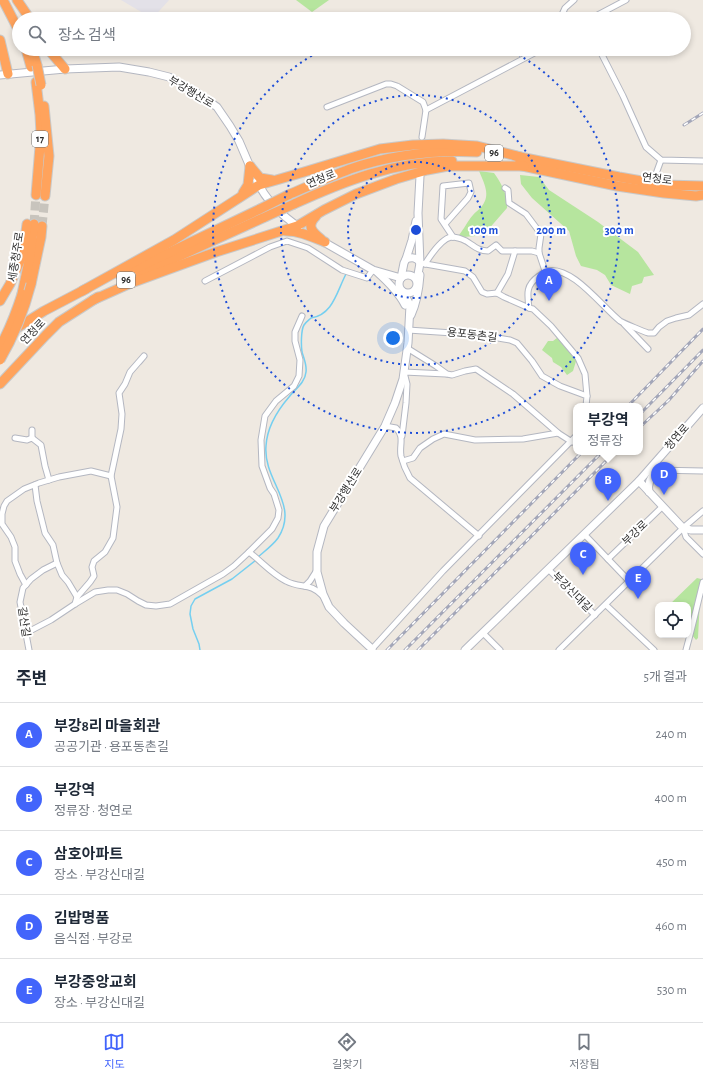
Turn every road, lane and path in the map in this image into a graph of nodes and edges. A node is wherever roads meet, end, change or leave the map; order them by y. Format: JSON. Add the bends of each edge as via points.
{"nodes":[{"id":1,"x":3,"y":0,"type":"edge"},
{"id":2,"x":10,"y":0,"type":"edge"},
{"id":3,"x":17,"y":0,"type":"edge"},
{"id":4,"x":574,"y":0,"type":"edge"},
{"id":5,"x":626,"y":0,"type":"edge"},
{"id":6,"x":16,"y":12,"type":"edge"},
{"id":7,"x":25,"y":12,"type":"edge"},
{"id":8,"x":563,"y":12,"type":"edge"},
{"id":9,"x":603,"y":12,"type":"edge"},
{"id":10,"x":12,"y":17,"type":"edge"},
{"id":11,"x":0,"y":40,"type":"edge"},
{"id":12,"x":29,"y":56,"type":"edge"},
{"id":13,"x":33,"y":56,"type":"edge"},
{"id":14,"x":54,"y":56,"type":"edge"},
{"id":15,"x":529,"y":56,"type":"edge"},
{"id":16,"x":603,"y":56,"type":"edge"},
{"id":17,"x":34,"y":66,"type":"junction"},
{"id":18,"x":65,"y":69,"type":"junction"},
{"id":19,"x":4,"y":74,"type":"edge"},
{"id":20,"x":38,"y":84,"type":"junction"},
{"id":21,"x":327,"y":107,"type":"dead end"},
{"id":22,"x":426,"y":110,"type":"junction"},
{"id":23,"x":422,"y":137,"type":"dead end"},
{"id":24,"x":521,"y":156,"type":"junction"},
{"id":25,"x":660,"y":160,"type":"junction"},
{"id":26,"x":703,"y":161,"type":"edge"},
{"id":27,"x":250,"y":166,"type":"junction"},
{"id":28,"x":524,"y":166,"type":"junction"},
{"id":29,"x":657,"y":171,"type":"tunnel mouth"},
{"id":30,"x":420,"y":176,"type":"dead end"},
{"id":31,"x":276,"y":180,"type":"junction"},
{"id":32,"x":258,"y":185,"type":"junction"},
{"id":33,"x":703,"y":186,"type":"edge"},
{"id":34,"x":505,"y":188,"type":"dead end"},
{"id":35,"x":703,"y":195,"type":"edge"},
{"id":36,"x":241,"y":196,"type":"junction"},
{"id":37,"x":262,"y":213,"type":"junction"},
{"id":38,"x":418,"y":213,"type":"junction"},
{"id":39,"x":317,"y":214,"type":"junction"},
{"id":40,"x":444,"y":224,"type":"junction"},
{"id":41,"x":35,"y":225,"type":"junction"},
{"id":42,"x":297,"y":226,"type":"junction"},
{"id":43,"x":279,"y":232,"type":"junction"},
{"id":44,"x":453,"y":237,"type":"junction"},
{"id":45,"x":325,"y":242,"type":"junction"},
{"id":46,"x":515,"y":251,"type":"junction"},
{"id":47,"x":539,"y":253,"type":"junction"},
{"id":48,"x":406,"y":259,"type":"junction"},
{"id":49,"x":423,"y":264,"type":"junction"},
{"id":50,"x":403,"y":267,"type":"junction"},
{"id":51,"x":376,"y":270,"type":"junction"},
{"id":52,"x":545,"y":271,"type":"junction"},
{"id":53,"x":402,"y":278,"type":"junction"},
{"id":54,"x":417,"y":280,"type":"junction"},
{"id":55,"x":205,"y":281,"type":"dead end"},
{"id":56,"x":402,"y":290,"type":"junction"},
{"id":57,"x":416,"y":290,"type":"junction"},
{"id":58,"x":82,"y":291,"type":"junction"},
{"id":59,"x":497,"y":293,"type":"junction"},
{"id":60,"x":93,"y":300,"type":"junction"},
{"id":61,"x":0,"y":301,"type":"edge"},
{"id":62,"x":703,"y":304,"type":"edge"},
{"id":63,"x":528,"y":308,"type":"junction"},
{"id":64,"x":302,"y":316,"type":"dead end"},
{"id":65,"x":409,"y":318,"type":"junction"},
{"id":66,"x":622,"y":322,"type":"junction"},
{"id":67,"x":408,"y":330,"type":"junction"},
{"id":68,"x":0,"y":339,"type":"edge"},
{"id":69,"x":0,"y":347,"type":"edge"},
{"id":70,"x":407,"y":348,"type":"junction"},
{"id":71,"x":648,"y":348,"type":"dead end"},
{"id":72,"x":0,"y":360,"type":"edge"},
{"id":73,"x":139,"y":362,"type":"dead end"},
{"id":74,"x":404,"y":372,"type":"junction"},
{"id":75,"x":447,"y":374,"type":"junction"},
{"id":76,"x":0,"y":385,"type":"edge"},
{"id":77,"x":586,"y":396,"type":"junction"},
{"id":78,"x":586,"y":403,"type":"edge"},
{"id":79,"x":703,"y":408,"type":"edge"},
{"id":80,"x":385,"y":426,"type":"junction"},
{"id":81,"x":32,"y":430,"type":"dead end"},
{"id":82,"x":558,"y":433,"type":"junction"},
{"id":83,"x":402,"y":436,"type":"junction"},
{"id":84,"x":16,"y":438,"type":"dead end"},
{"id":85,"x":32,"y":438,"type":"junction"},
{"id":86,"x":572,"y":442,"type":"joint"},
{"id":87,"x":403,"y":461,"type":"junction"},
{"id":88,"x":648,"y":470,"type":"junction"},
{"id":89,"x":657,"y":470,"type":"junction"},
{"id":90,"x":703,"y":470,"type":"edge"},
{"id":91,"x":111,"y":476,"type":"junction"},
{"id":92,"x":49,"y":480,"type":"junction"},
{"id":93,"x":639,"y":481,"type":"junction"},
{"id":94,"x":35,"y":485,"type":"junction"},
{"id":95,"x":649,"y":493,"type":"junction"},
{"id":96,"x":662,"y":507,"type":"junction"},
{"id":97,"x":703,"y":511,"type":"edge"},
{"id":98,"x":1,"y":522,"type":"edge"},
{"id":99,"x":683,"y":528,"type":"junction"},
{"id":100,"x":703,"y":530,"type":"edge"},
{"id":101,"x":584,"y":534,"type":"junction"},
{"id":102,"x":479,"y":536,"type":"junction"},
{"id":103,"x":250,"y":553,"type":"junction"},
{"id":104,"x":703,"y":554,"type":"edge"},
{"id":105,"x":608,"y":559,"type":"junction"},
{"id":106,"x":57,"y":563,"type":"junction"},
{"id":107,"x":548,"y":569,"type":"junction"},
{"id":108,"x":317,"y":570,"type":"junction"},
{"id":109,"x":629,"y":581,"type":"junction"},
{"id":110,"x":703,"y":582,"type":"edge"},
{"id":111,"x":26,"y":585,"type":"junction"},
{"id":112,"x":305,"y":586,"type":"junction"},
{"id":113,"x":77,"y":596,"type":"junction"},
{"id":114,"x":324,"y":597,"type":"junction"},
{"id":115,"x":75,"y":604,"type":"junction"},
{"id":116,"x":606,"y":605,"type":"junction"},
{"id":117,"x":595,"y":615,"type":"junction"},
{"id":118,"x":26,"y":633,"type":"junction"},
{"id":119,"x":483,"y":633,"type":"junction"},
{"id":120,"x":372,"y":649,"type":"joint"},
{"id":121,"x":29,"y":650,"type":"edge"},
{"id":122,"x":466,"y":650,"type":"edge"},
{"id":123,"x":500,"y":650,"type":"edge"},
{"id":124,"x":559,"y":650,"type":"edge"},
{"id":125,"x":654,"y":650,"type":"edge"},
{"id":126,"x":686,"y":650,"type":"edge"}],
"edges":[{"from":1,"to":10,"type":"highway"},
{"from":2,"to":6,"type":"highway"},
{"from":3,"to":7,"type":"highway"},
{"from":4,"to":8,"type":"street"},
{"from":5,"to":9,"type":"street"},
{"from":11,"to":19,"type":"highway"},
{"from":12,"to":17,"type":"highway","number":"17"},
{"from":13,"to":17,"type":"highway","number":"17"},
{"from":14,"to":18,"type":"highway"},
{"from":15,"to":22,"type":"street"},
{"from":16,"to":25,"type":"street","via":[[646,147]]},
{"from":17,"to":20,"type":"highway","number":"17","bridge":true},
{"from":18,"to":19,"type":"street","name":"부강행산로"},
{"from":18,"to":27,"type":"street","name":"부강행산로","via":[[119,67],[168,77],[217,107],[230,126]]},
{"from":20,"to":20,"type":"highway","number":"17","via":[[46,119],[49,156],[38,196]]},
{"from":21,"to":22,"type":"street","via":[[391,84],[423,102]]},
{"from":22,"to":23,"type":"street"},
{"from":24,"to":31,"type":"highway","via":[[476,146],[413,145],[380,149]]},
{"from":24,"to":33,"type":"highway","name":"연청로","number":"96","via":[[657,184]]},
{"from":24,"to":37,"type":"highway","name":"연청로","number":"96","bridge":true,"via":[[440,152],[383,160],[352,169],[288,195]]},
{"from":25,"to":26,"type":"street"},
{"from":25,"to":29,"type":"street"},
{"from":27,"to":31,"type":"highway","via":[[260,178]]},
{"from":27,"to":32,"type":"street","name":"부강행산로"},
{"from":27,"to":36,"type":"highway","via":[[248,185]]},
{"from":28,"to":35,"type":"highway","name":"연청로","number":"96","via":[[617,186],[664,193]]},
{"from":28,"to":37,"type":"highway","name":"연청로","number":"96","bridge":true,"via":[[473,161],[440,161],[409,165],[355,178],[294,204]]},
{"from":28,"to":39,"type":"highway","via":[[448,166],[427,170],[356,194]]},
{"from":30,"to":38,"type":"street"},
{"from":31,"to":32,"type":"highway"},
{"from":32,"to":36,"type":"highway"},
{"from":32,"to":42,"type":"street","name":"부강행산로","via":[[281,213]]},
{"from":34,"to":47,"type":"street","via":[[508,190],[509,203],[526,214],[541,234]]},
{"from":36,"to":58,"type":"highway","via":[[174,240]]},
{"from":37,"to":58,"type":"highway","name":"연청로","number":"96"},
{"from":37,"to":60,"type":"highway","name":"연청로","number":"96","via":[[120,283]]},
{"from":38,"to":48,"type":"street"},
{"from":38,"to":49,"type":"street"},
{"from":39,"to":42,"type":"highway"},
{"from":39,"to":45,"type":"highway","via":[[310,224],[311,230]]},
{"from":40,"to":40,"type":"street","via":[[441,219],[443,186],[469,183],[471,192],[468,198]]},
{"from":40,"to":44,"type":"street"},
{"from":41,"to":61,"type":"highway"},
{"from":41,"to":69,"type":"highway","name":"세종청주로","bridge":true,"via":[[22,294],[16,314]]},
{"from":41,"to":72,"type":"highway","name":"세종청주로","bridge":true,"via":[[41,237],[31,284],[21,318]]},
{"from":42,"to":43,"type":"highway"},
{"from":42,"to":45,"type":"street","name":"부강행산로"},
{"from":43,"to":45,"type":"highway","via":[[292,231]]},
{"from":43,"to":60,"type":"highway","via":[[130,283]]},
{"from":44,"to":46,"type":"street","via":[[485,251],[496,245],[502,251]]},
{"from":44,"to":49,"type":"street","via":[[439,246]]},
{"from":45,"to":51,"type":"street","name":"부강행산로"},
{"from":46,"to":47,"type":"street"},
{"from":46,"to":59,"type":"street","via":[[508,274]]},
{"from":47,"to":52,"type":"street"},
{"from":48,"to":49,"type":"street","via":[[411,257]]},
{"from":48,"to":50,"type":"street"},
{"from":49,"to":54,"type":"street"},
{"from":49,"to":59,"type":"street","via":[[465,270],[482,292]]},
{"from":49,"to":65,"type":"street","via":[[415,306]]},
{"from":50,"to":51,"type":"street","name":"부강행산로","via":[[395,274]]},
{"from":50,"to":53,"type":"street"},
{"from":51,"to":53,"type":"street","name":"부강행산로"},
{"from":51,"to":55,"type":"street","via":[[367,278],[342,270],[308,248],[287,241],[270,247]]},
{"from":51,"to":56,"type":"street"},
{"from":51,"to":65,"type":"street","via":[[402,299]]},
{"from":52,"to":63,"type":"street","via":[[530,284]]},
{"from":52,"to":66,"type":"street","via":[[560,271],[571,276]]},
{"from":53,"to":54,"type":"street","name":"부강행산로","via":[[411,275]]},
{"from":53,"to":56,"type":"street","via":[[399,283]]},
{"from":54,"to":57,"type":"street"},
{"from":56,"to":57,"type":"street","via":[[408,293]]},
{"from":56,"to":65,"type":"street","via":[[410,305]]},
{"from":57,"to":65,"type":"street"},
{"from":58,"to":68,"type":"highway","name":"연청로","number":"96"},
{"from":59,"to":63,"type":"street"},
{"from":60,"to":76,"type":"highway","name":"연청로","number":"96","via":[[59,322]]},
{"from":62,"to":66,"type":"street","via":[[689,315],[667,321],[654,333]]},
{"from":63,"to":77,"type":"street","via":[[533,309],[551,326],[578,358],[585,374]]},
{"from":64,"to":103,"type":"street","via":[[295,332],[300,360],[299,376],[294,386],[276,401],[265,416],[261,440],[262,466],[279,510],[278,518],[272,529]]},
{"from":65,"to":67,"type":"street","name":"부강행산로"},
{"from":66,"to":71,"type":"street"},
{"from":67,"to":70,"type":"street","name":"부강행산로"},
{"from":67,"to":77,"type":"street","name":"용포동촌길","via":[[483,335],[510,340],[517,343],[542,376]]},
{"from":70,"to":74,"type":"street","name":"부강행산로"},
{"from":70,"to":75,"type":"street"},
{"from":73,"to":91,"type":"street","via":[[144,356],[130,372],[119,393],[121,429]]},
{"from":74,"to":75,"type":"street"},
{"from":74,"to":80,"type":"street","name":"부강행산로"},
{"from":74,"to":83,"type":"street","via":[[407,384]]},
{"from":75,"to":82,"type":"street","via":[[476,369],[513,394]]},
{"from":77,"to":78,"type":"street"},
{"from":79,"to":88,"type":"street","name":"청연로"},
{"from":80,"to":83,"type":"street","via":[[396,428]]},
{"from":80,"to":108,"type":"street","name":"부강행산로","via":[[324,526],[317,552]]},
{"from":81,"to":85,"type":"street"},
{"from":82,"to":86,"type":"street"},
{"from":82,"to":87,"type":"street","via":[[523,440],[475,440],[444,434],[427,442],[413,458]]},
{"from":83,"to":87,"type":"street"},
{"from":84,"to":85,"type":"street"},
{"from":85,"to":92,"type":"street","via":[[41,445]]},
{"from":86,"to":102,"type":"street"},
{"from":87,"to":102,"type":"street","via":[[413,481]]},
{"from":88,"to":89,"type":"street"},
{"from":88,"to":93,"type":"street","name":"청연로"},
{"from":89,"to":90,"type":"street"},
{"from":89,"to":95,"type":"street","via":[[650,481]]},
{"from":91,"to":92,"type":"street","via":[[91,471]]},
{"from":91,"to":113,"type":"street","via":[[117,507],[113,538],[105,552],[94,561],[94,576]]},
{"from":92,"to":94,"type":"street"},
{"from":93,"to":95,"type":"street"},
{"from":93,"to":101,"type":"street","name":"청연로"},
{"from":94,"to":98,"type":"street","via":[[7,501]]},
{"from":94,"to":106,"type":"street","via":[[45,533],[53,545]]},
{"from":95,"to":96,"type":"street"},
{"from":96,"to":99,"type":"street"},
{"from":96,"to":105,"type":"street","name":"부강로"},
{"from":97,"to":99,"type":"street","name":"부강신대길"},
{"from":98,"to":111,"type":"street","via":[[11,537],[15,561]]},
{"from":99,"to":100,"type":"street"},
{"from":99,"to":104,"type":"street","via":[[686,537]]},
{"from":99,"to":109,"type":"street","name":"부강신대길"},
{"from":101,"to":105,"type":"street"},
{"from":101,"to":107,"type":"street","name":"청연로"},
{"from":102,"to":120,"type":"street","via":[[443,571]]},
{"from":103,"to":112,"type":"street","via":[[282,579]]},
{"from":103,"to":115,"type":"street","via":[[223,574],[170,604],[146,605],[117,590],[108,590],[96,592]]},
{"from":105,"to":109,"type":"street"},
{"from":106,"to":111,"type":"street","via":[[43,570]]},
{"from":106,"to":113,"type":"street","via":[[62,576]]},
{"from":107,"to":117,"type":"street","name":"부강신대길"},
{"from":107,"to":119,"type":"street","name":"청연로"},
{"from":108,"to":112,"type":"street"},
{"from":108,"to":114,"type":"street","name":"부강행산로"},
{"from":109,"to":116,"type":"street","name":"부강신대길"},
{"from":110,"to":126,"type":"street"},
{"from":111,"to":118,"type":"street","name":"갈산길","via":[[20,602]]},
{"from":112,"to":114,"type":"street","via":[[317,590]]},
{"from":113,"to":115,"type":"street"},
{"from":114,"to":120,"type":"street","name":"부강행산로","via":[[329,607]]},
{"from":115,"to":118,"type":"street"},
{"from":116,"to":117,"type":"street","name":"부강신대길"},
{"from":116,"to":125,"type":"street","name":"부강신대길"},
{"from":117,"to":124,"type":"street","name":"부강신대길"},
{"from":118,"to":121,"type":"street","name":"갈산길"},
{"from":119,"to":122,"type":"street","name":"청연로"},
{"from":119,"to":123,"type":"street"}]}
